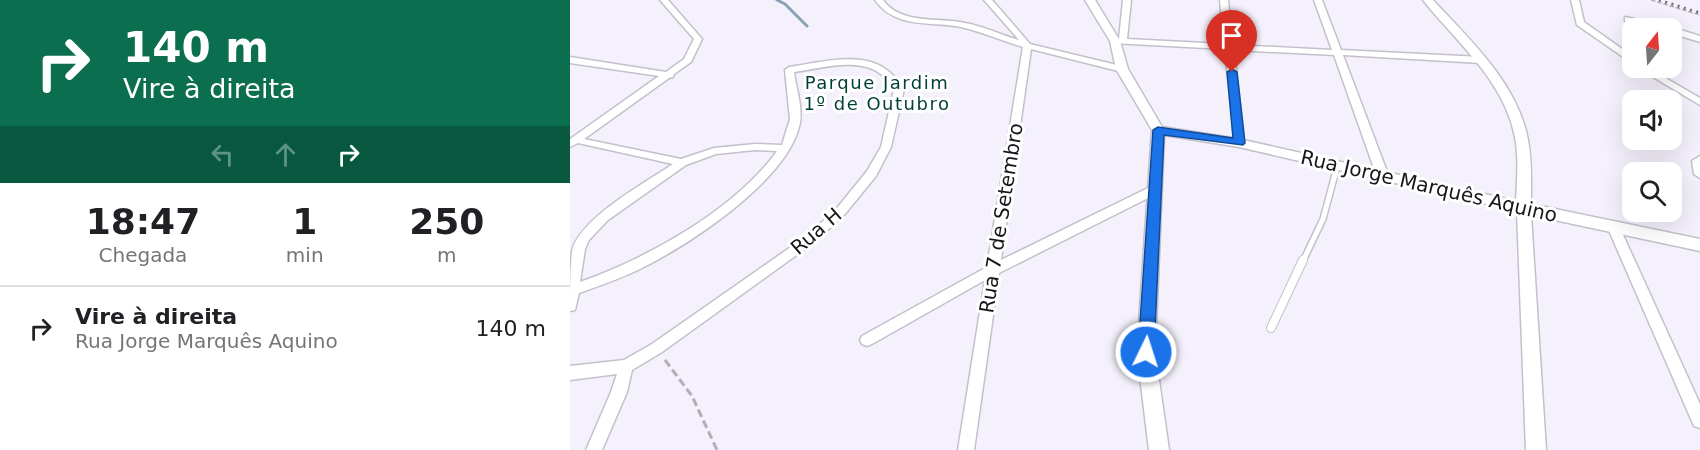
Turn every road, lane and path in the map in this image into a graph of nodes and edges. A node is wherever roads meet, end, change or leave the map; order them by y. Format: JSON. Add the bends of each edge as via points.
{"nodes":[{"id":1,"x":664,"y":0,"type":"edge"},
{"id":2,"x":879,"y":0,"type":"edge"},
{"id":3,"x":988,"y":0,"type":"edge"},
{"id":4,"x":1090,"y":0,"type":"edge"},
{"id":5,"x":1127,"y":0,"type":"edge"},
{"id":6,"x":1224,"y":0,"type":"edge"},
{"id":7,"x":1318,"y":0,"type":"edge"},
{"id":8,"x":1428,"y":0,"type":"edge"},
{"id":9,"x":1575,"y":0,"type":"edge"},
{"id":10,"x":1651,"y":0,"type":"edge"},
{"id":11,"x":1700,"y":15,"type":"edge"},
{"id":12,"x":1682,"y":33,"type":"edge"},
{"id":13,"x":1700,"y":39,"type":"edge"},
{"id":14,"x":1119,"y":41,"type":"junction"},
{"id":15,"x":1027,"y":46,"type":"junction"},
{"id":16,"x":1230,"y":49,"type":"junction"},
{"id":17,"x":1339,"y":53,"type":"junction"},
{"id":18,"x":1622,"y":53,"type":"edge"},
{"id":19,"x":1481,"y":60,"type":"junction"},
{"id":20,"x":571,"y":61,"type":"edge"},
{"id":21,"x":1122,"y":69,"type":"junction"},
{"id":22,"x":670,"y":75,"type":"junction"},
{"id":23,"x":1659,"y":78,"type":"edge"},
{"id":24,"x":1700,"y":102,"type":"edge"},
{"id":25,"x":1158,"y":130,"type":"junction"},
{"id":26,"x":573,"y":142,"type":"edge"},
{"id":27,"x":1239,"y":143,"type":"junction"},
{"id":28,"x":786,"y":148,"type":"junction"},
{"id":29,"x":1700,"y":159,"type":"edge"},
{"id":30,"x":682,"y":163,"type":"junction"},
{"id":31,"x":1337,"y":167,"type":"junction"},
{"id":32,"x":1700,"y":174,"type":"edge"},
{"id":33,"x":1383,"y":177,"type":"junction"},
{"id":34,"x":1156,"y":189,"type":"junction"},
{"id":35,"x":1524,"y":208,"type":"junction"},
{"id":36,"x":1613,"y":226,"type":"junction"},
{"id":37,"x":1700,"y":245,"type":"edge"},
{"id":38,"x":993,"y":270,"type":"junction"},
{"id":39,"x":570,"y":291,"type":"edge"},
{"id":40,"x":570,"y":306,"type":"edge"},
{"id":41,"x":1271,"y":328,"type":"dead end"},
{"id":42,"x":867,"y":340,"type":"dead end"},
{"id":43,"x":657,"y":348,"type":"junction"},
{"id":44,"x":626,"y":366,"type":"junction"},
{"id":45,"x":570,"y":373,"type":"edge"},
{"id":46,"x":1700,"y":421,"type":"edge"},
{"id":47,"x":594,"y":450,"type":"edge"},
{"id":48,"x":717,"y":450,"type":"edge"},
{"id":49,"x":966,"y":450,"type":"edge"},
{"id":50,"x":1159,"y":450,"type":"edge"},
{"id":51,"x":1536,"y":450,"type":"edge"}],
"edges":[{"from":1,"to":22,"type":"street","via":[[698,39],[688,60]]},
{"from":2,"to":15,"type":"street","via":[[894,14],[911,20],[965,25]]},
{"from":3,"to":15,"type":"street"},
{"from":4,"to":14,"type":"street"},
{"from":5,"to":14,"type":"street"},
{"from":6,"to":16,"type":"street"},
{"from":7,"to":17,"type":"street"},
{"from":8,"to":19,"type":"street"},
{"from":9,"to":18,"type":"street","via":[[1580,23]]},
{"from":10,"to":11,"type":"path"},
{"from":12,"to":13,"type":"street"},
{"from":14,"to":16,"type":"street"},
{"from":14,"to":21,"type":"street"},
{"from":15,"to":21,"type":"street"},
{"from":15,"to":38,"type":"street","name":"Rua 7 de Setembro"},
{"from":16,"to":17,"type":"street"},
{"from":16,"to":27,"type":"street"},
{"from":17,"to":19,"type":"street"},
{"from":17,"to":33,"type":"street"},
{"from":19,"to":35,"type":"street","via":[[1513,111],[1522,136]]},
{"from":20,"to":22,"type":"street"},
{"from":21,"to":25,"type":"street"},
{"from":22,"to":26,"type":"street"},
{"from":23,"to":24,"type":"street"},
{"from":25,"to":27,"type":"street","name":"Rua Jorge Marquês Aquino"},
{"from":25,"to":34,"type":"street"},
{"from":26,"to":30,"type":"street"},
{"from":27,"to":31,"type":"street","name":"Rua Jorge Marquês Aquino"},
{"from":28,"to":30,"type":"street","via":[[714,152]]},
{"from":28,"to":39,"type":"street","via":[[769,172],[706,222],[641,263]]},
{"from":28,"to":43,"type":"street","name":"Rua H","via":[[795,124],[789,70],[847,63],[868,66],[883,72],[899,89],[886,147],[841,211],[812,238]]},
{"from":29,"to":32,"type":"street"},
{"from":30,"to":39,"type":"street","via":[[604,217],[584,238]]},
{"from":31,"to":33,"type":"street","name":"Rua Jorge Marquês Aquino"},
{"from":31,"to":41,"type":"lane","via":[[1323,219]]},
{"from":33,"to":35,"type":"street","name":"Rua Jorge Marquês Aquino"},
{"from":34,"to":38,"type":"street"},
{"from":34,"to":50,"type":"street","via":[[1146,352]]},
{"from":35,"to":36,"type":"street","name":"Rua Jorge Marquês Aquino"},
{"from":35,"to":51,"type":"street"},
{"from":36,"to":37,"type":"street","name":"Rua Jorge Marquês Aquino"},
{"from":36,"to":46,"type":"street"},
{"from":38,"to":42,"type":"street"},
{"from":38,"to":49,"type":"street","name":"Rua 7 de Setembro"},
{"from":39,"to":40,"type":"street"},
{"from":43,"to":44,"type":"street","name":"Rua H"},
{"from":43,"to":48,"type":"path","via":[[692,396]]},
{"from":44,"to":45,"type":"street","name":"Rua H"},
{"from":44,"to":47,"type":"street"}]}
